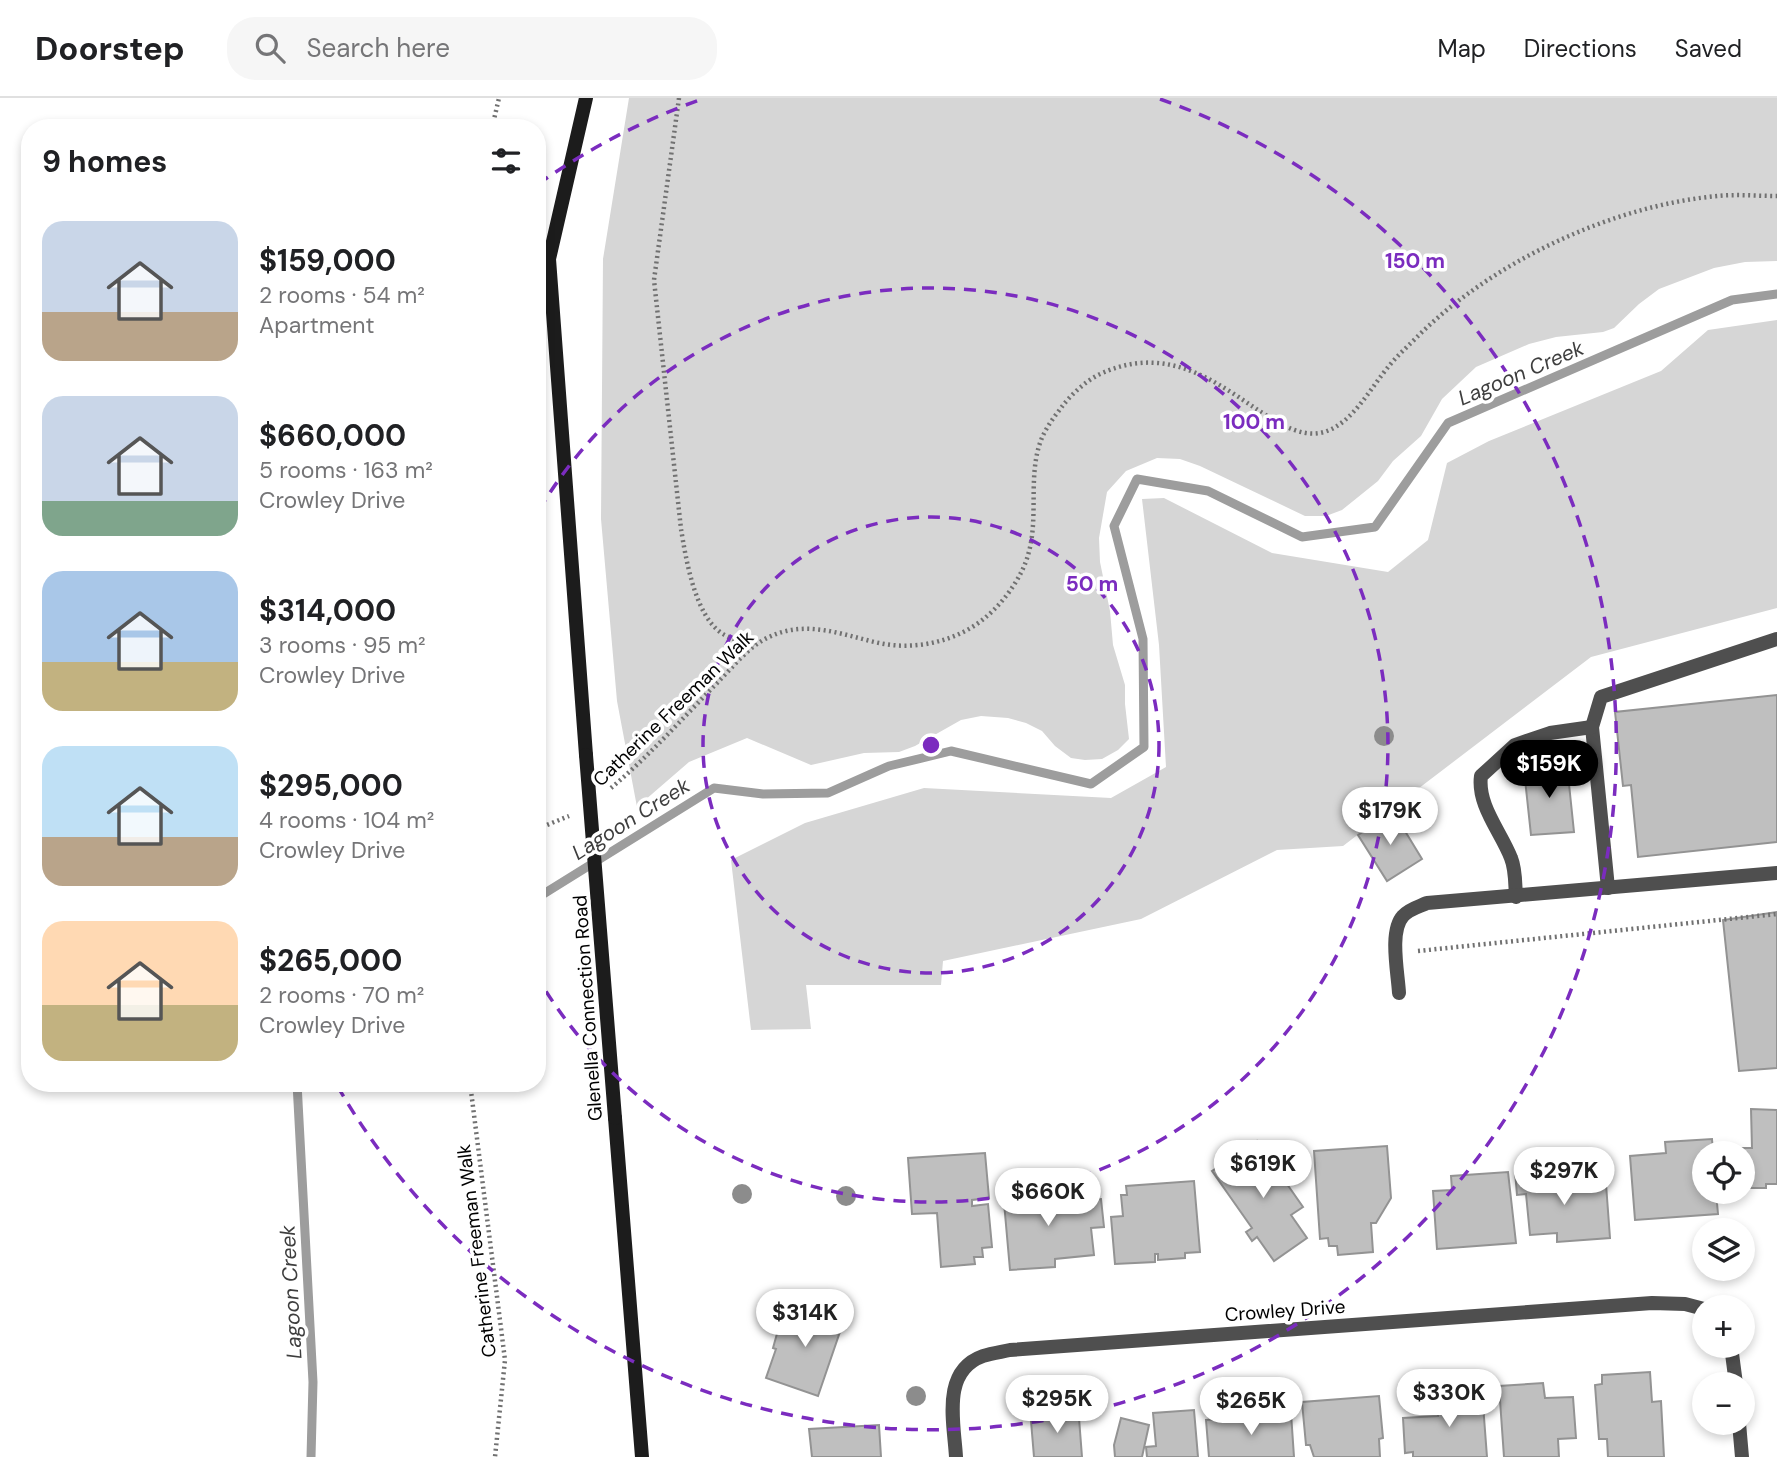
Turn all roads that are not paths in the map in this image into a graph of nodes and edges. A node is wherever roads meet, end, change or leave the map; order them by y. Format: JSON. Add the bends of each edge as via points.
{"nodes":[{"id":1,"x":586,"y":98,"type":"edge"},
{"id":2,"x":1777,"y":639,"type":"edge"},
{"id":3,"x":1592,"y":727,"type":"junction"},
{"id":4,"x":1777,"y":873,"type":"edge"},
{"id":5,"x":1608,"y":888,"type":"junction"},
{"id":6,"x":1516,"y":897,"type":"junction"},
{"id":7,"x":1399,"y":993,"type":"dead end"},
{"id":8,"x":1692,"y":1306,"type":"edge"},
{"id":9,"x":1740,"y":1435,"type":"edge"},
{"id":10,"x":642,"y":1457,"type":"edge"},
{"id":11,"x":956,"y":1457,"type":"edge"},
{"id":12,"x":1742,"y":1457,"type":"edge"}],
"edges":[{"from":1,"to":10,"type":"main road","name":"Glenella Connection Road","bridge":true,"via":[[549,259]]},
{"from":2,"to":3,"type":"street","via":[[1601,697]]},
{"from":3,"to":5,"type":"street"},
{"from":3,"to":6,"type":"street","via":[[1550,733],[1515,745],[1481,776],[1489,814],[1513,861]]},
{"from":4,"to":5,"type":"street"},
{"from":5,"to":6,"type":"street"},
{"from":6,"to":7,"type":"street","via":[[1427,903],[1400,918],[1396,930]]},
{"from":8,"to":11,"type":"street","name":"Crowley Drive","via":[[1653,1303],[1010,1350],[981,1356],[961,1371],[953,1392]]},
{"from":9,"to":12,"type":"street"}]}
